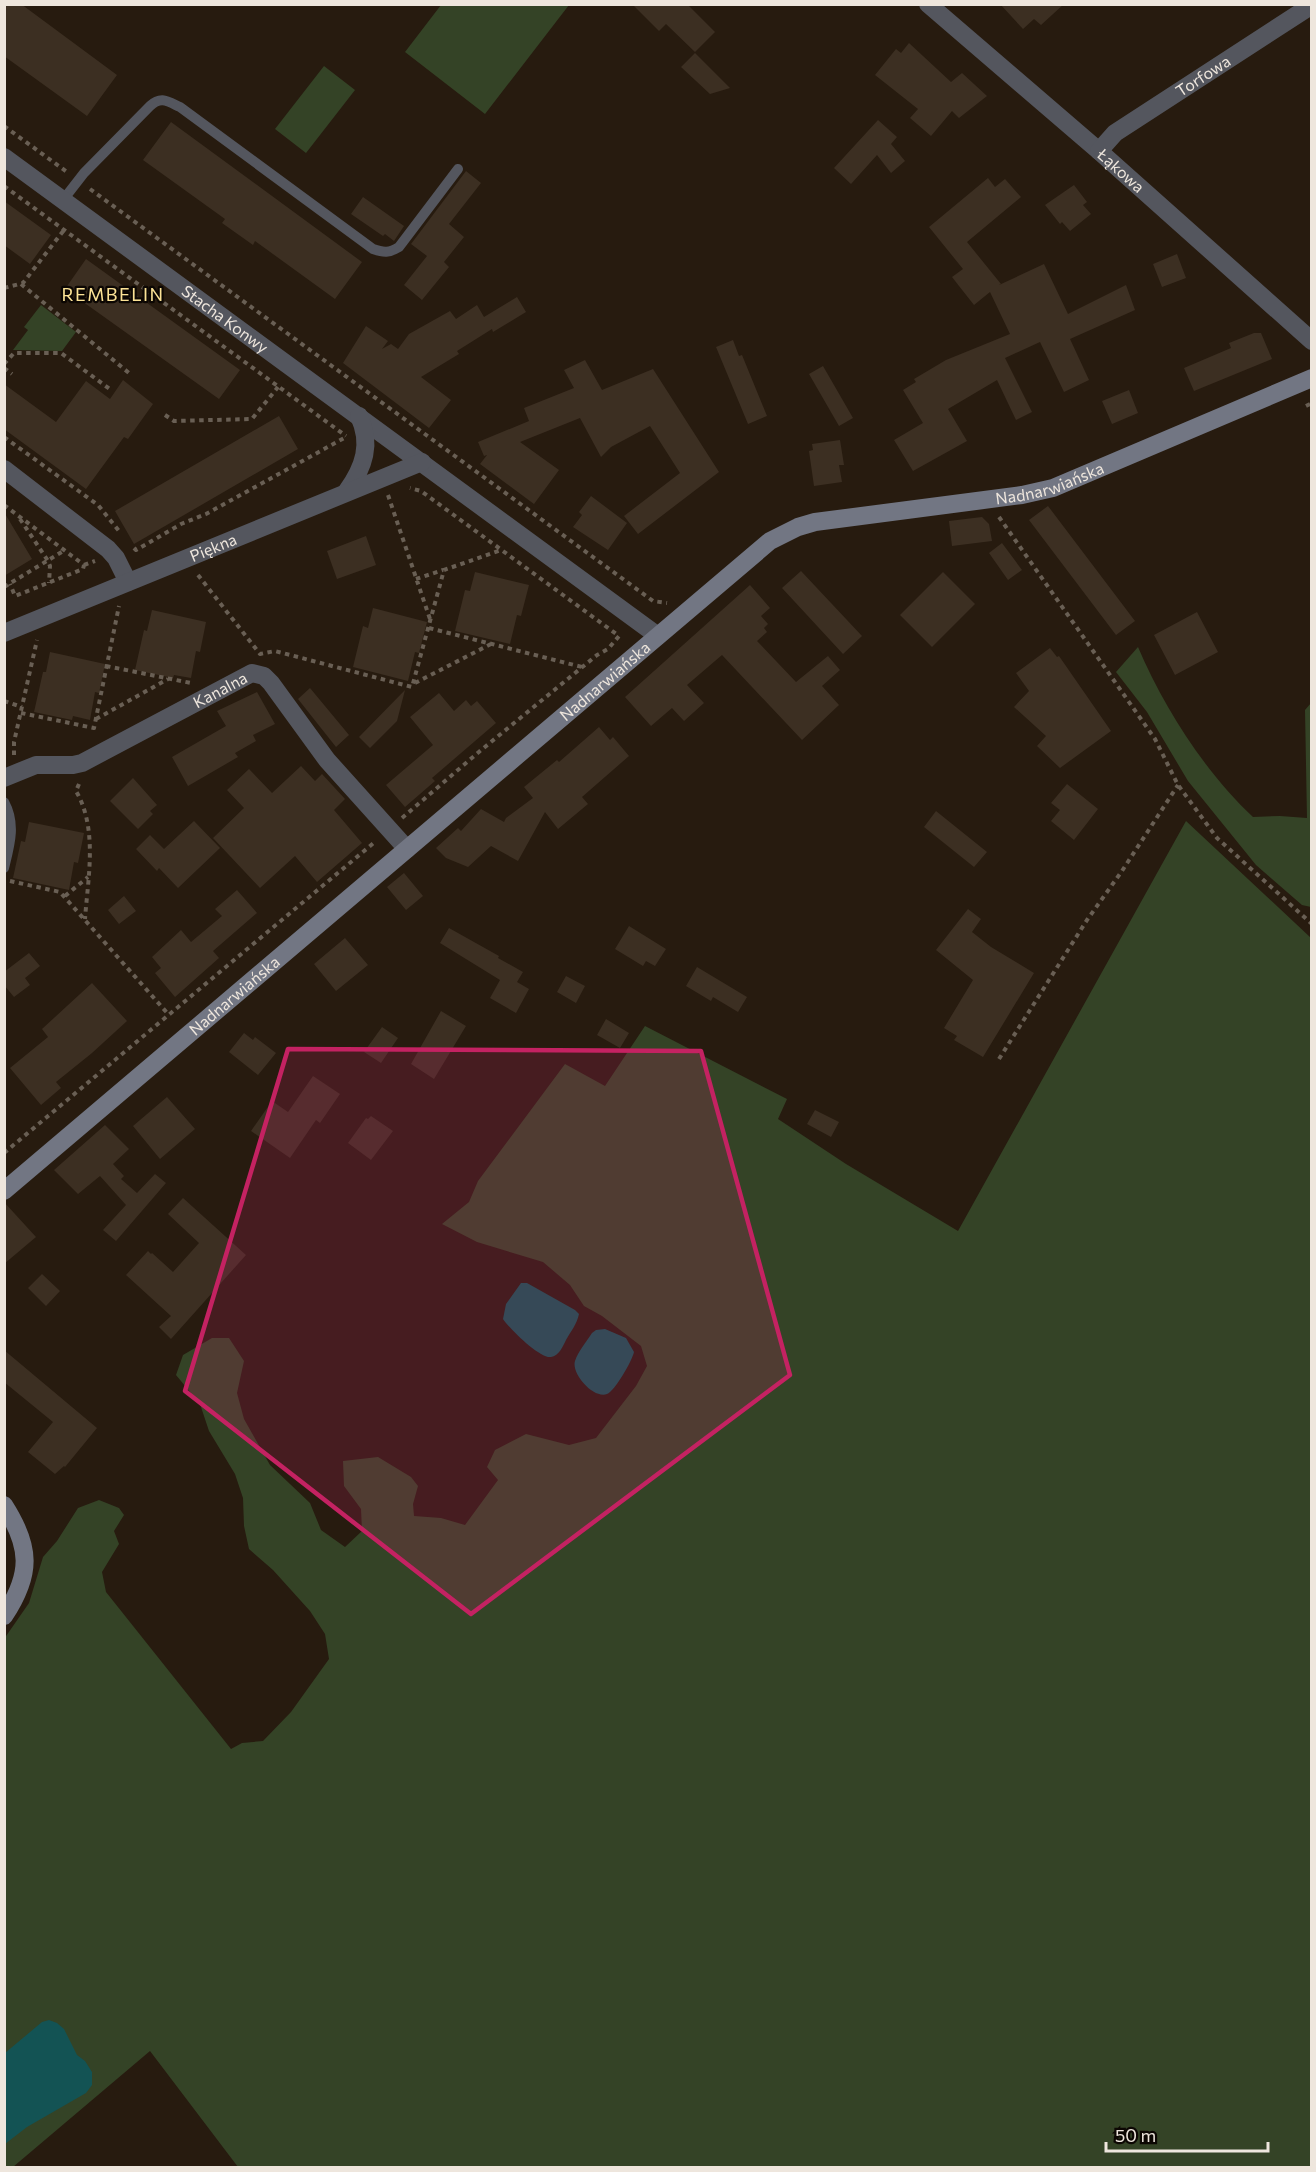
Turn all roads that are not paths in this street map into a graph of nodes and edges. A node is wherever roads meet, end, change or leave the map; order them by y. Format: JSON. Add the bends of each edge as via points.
{"nodes":[{"id":1,"x":928,"y":4,"type":"edge"},
{"id":2,"x":1311,"y":5,"type":"edge"},
{"id":3,"x":1099,"y":151,"type":"junction"},
{"id":4,"x":4,"y":157,"type":"edge"},
{"id":5,"x":458,"y":169,"type":"dead end"},
{"id":6,"x":63,"y":200,"type":"junction"},
{"id":7,"x":1311,"y":341,"type":"edge"},
{"id":8,"x":1311,"y":378,"type":"edge"},
{"id":9,"x":361,"y":420,"type":"junction"},
{"id":10,"x":422,"y":462,"type":"junction"},
{"id":11,"x":4,"y":469,"type":"edge"},
{"id":12,"x":347,"y":491,"type":"junction"},
{"id":13,"x":128,"y":582,"type":"junction"},
{"id":14,"x":4,"y":633,"type":"edge"},
{"id":15,"x":658,"y":636,"type":"junction"},
{"id":16,"x":12,"y":775,"type":"edge"},
{"id":17,"x":4,"y":802,"type":"edge"},
{"id":18,"x":407,"y":849,"type":"junction"},
{"id":19,"x":4,"y":868,"type":"edge"},
{"id":20,"x":4,"y":1191,"type":"edge"},
{"id":21,"x":4,"y":1505,"type":"edge"},
{"id":22,"x":4,"y":1616,"type":"edge"}],
"edges":[{"from":1,"to":3,"type":"street","name":"Łąkowa"},
{"from":2,"to":3,"type":"street","name":"Torfowa","via":[[1115,132]]},
{"from":3,"to":7,"type":"street","name":"Łąkowa"},
{"from":4,"to":6,"type":"street","name":"Stacha Konwy"},
{"from":5,"to":6,"type":"lane","via":[[399,247],[383,252],[373,249],[164,99],[156,100],[84,173]]},
{"from":6,"to":9,"type":"street","name":"Stacha Konwy"},
{"from":8,"to":15,"type":"street","name":"Nadnarwiańska","via":[[1053,488],[798,527],[770,541]]},
{"from":9,"to":10,"type":"street","name":"Stacha Konwy"},
{"from":9,"to":12,"type":"street","via":[[366,453]]},
{"from":10,"to":12,"type":"street","name":"Piękna"},
{"from":10,"to":15,"type":"street","name":"Stacha Konwy"},
{"from":11,"to":13,"type":"street","via":[[113,554]]},
{"from":12,"to":13,"type":"street","name":"Piękna"},
{"from":13,"to":14,"type":"street","name":"Piękna"},
{"from":15,"to":18,"type":"street","name":"Nadnarwiańska"},
{"from":16,"to":18,"type":"street","name":"Kanalna","via":[[36,765],[82,763],[252,673],[271,683],[327,760]]},
{"from":17,"to":19,"type":"lane","via":[[12,823]]},
{"from":18,"to":20,"type":"street","name":"Nadnarwiańska"},
{"from":21,"to":22,"type":"street","via":[[17,1526],[25,1552],[20,1586]]}]}
